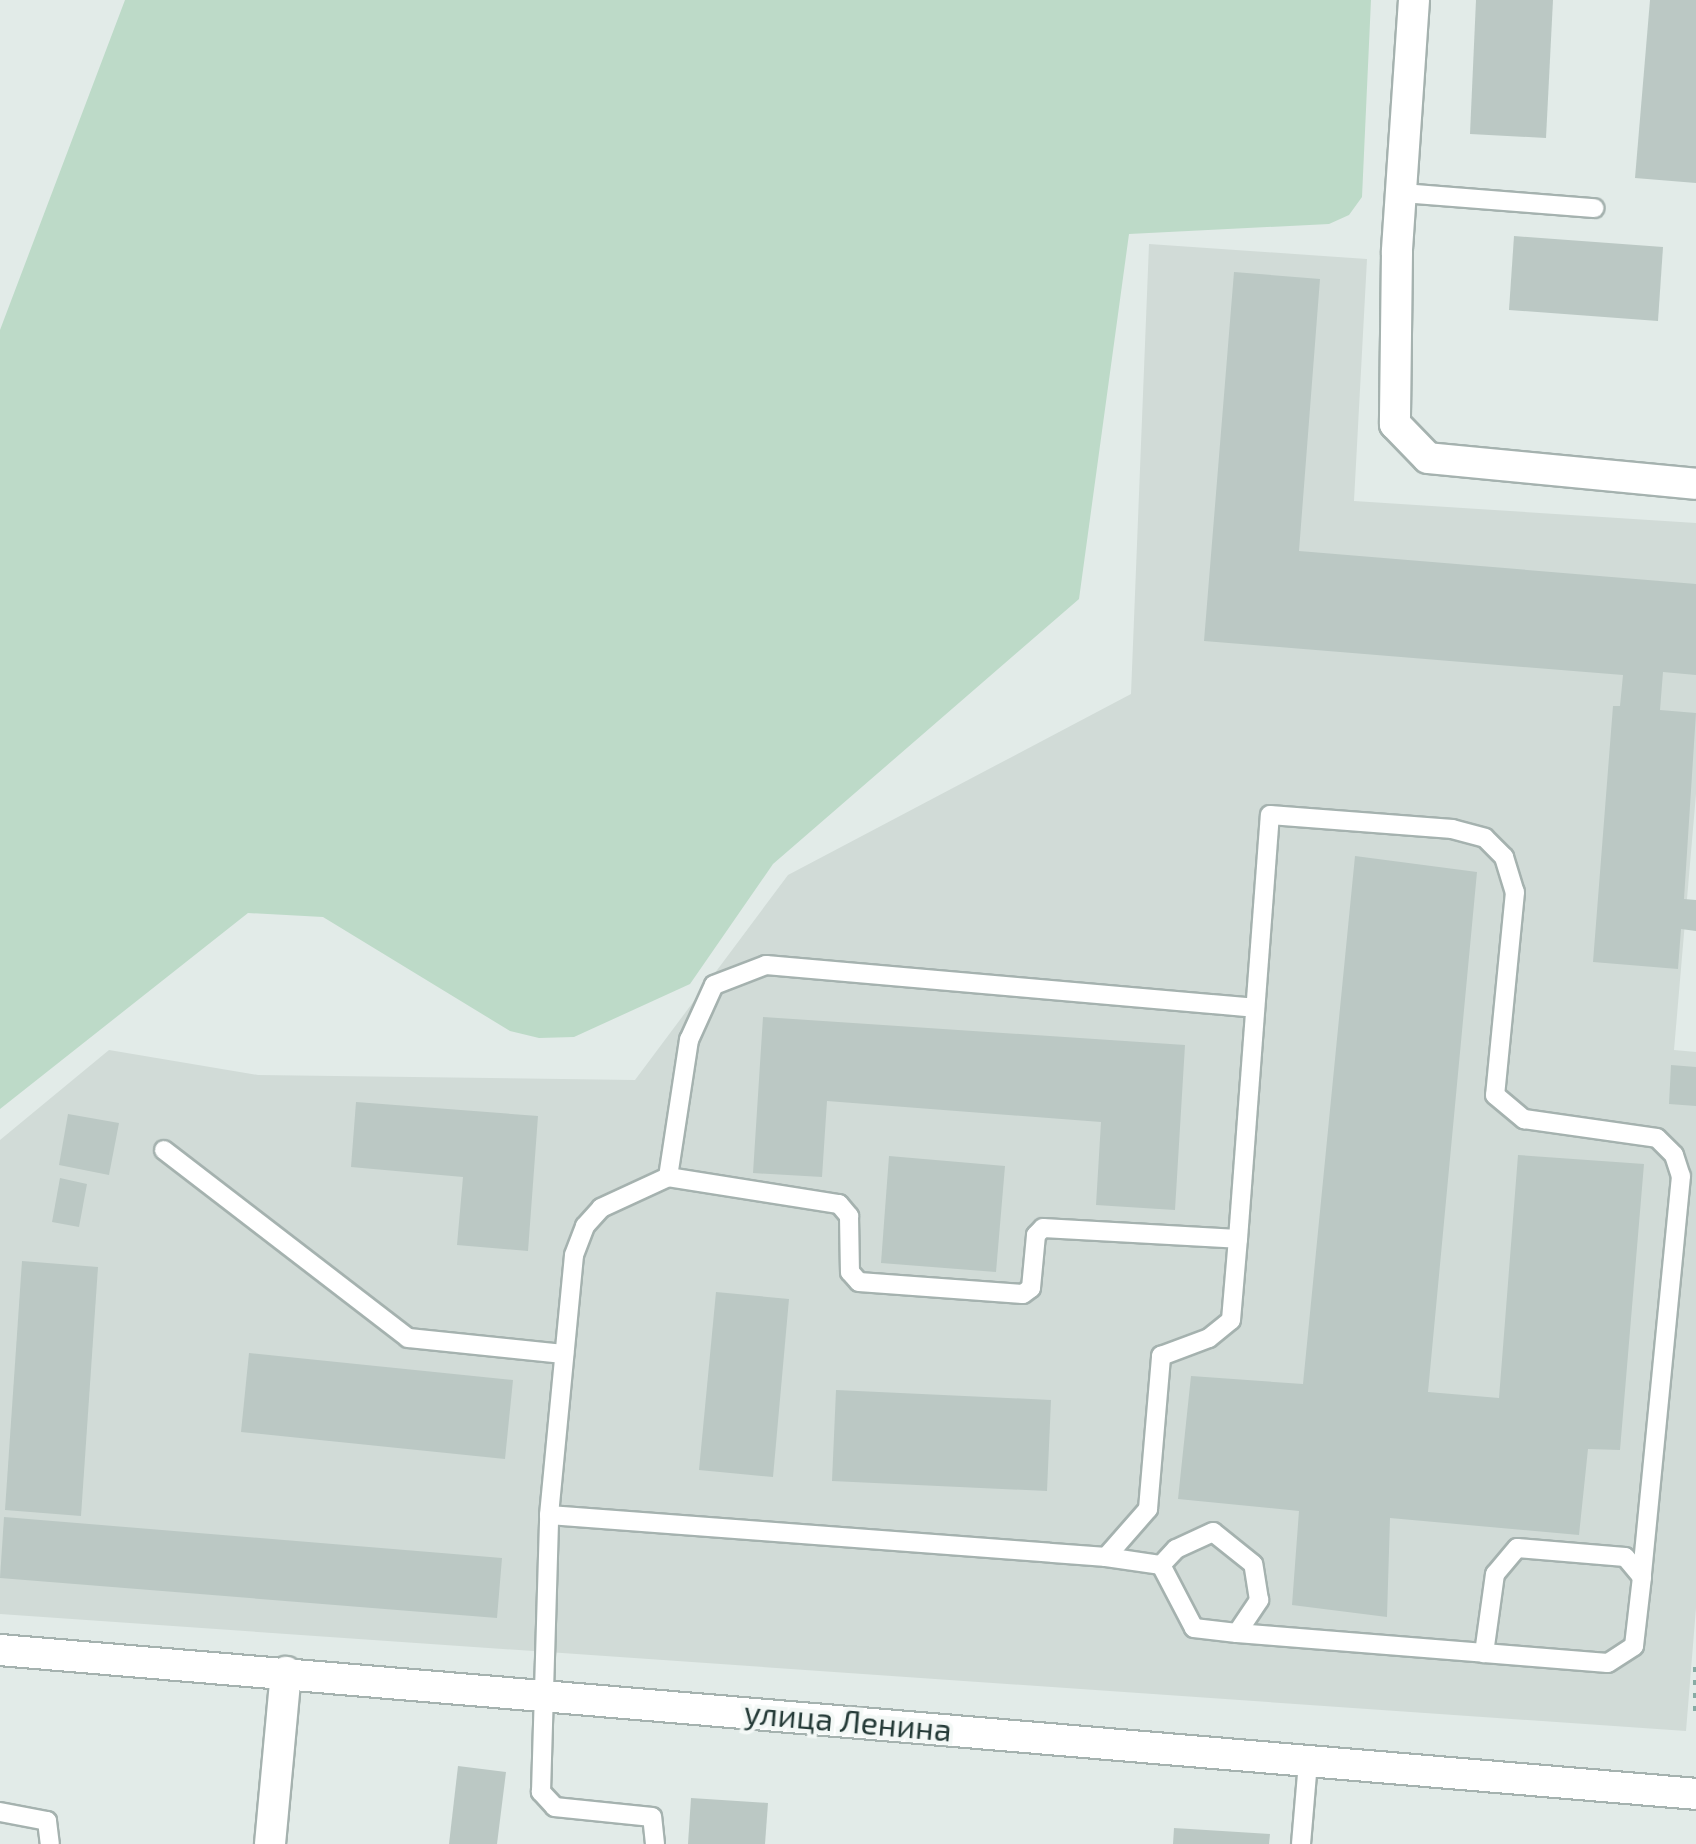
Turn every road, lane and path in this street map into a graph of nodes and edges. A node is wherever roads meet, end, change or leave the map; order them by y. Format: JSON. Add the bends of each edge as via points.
{"nodes":[{"id":1,"x":1414,"y":0,"type":"edge"},
{"id":2,"x":1402,"y":193,"type":"junction"},
{"id":3,"x":1594,"y":208,"type":"dead end"},
{"id":4,"x":1696,"y":484,"type":"edge"},
{"id":5,"x":1254,"y":1008,"type":"junction"},
{"id":6,"x":164,"y":1150,"type":"dead end"},
{"id":7,"x":668,"y":1177,"type":"junction"},
{"id":8,"x":1238,"y":1239,"type":"junction"},
{"id":9,"x":564,"y":1354,"type":"junction"},
{"id":10,"x":548,"y":1515,"type":"junction"},
{"id":11,"x":1106,"y":1557,"type":"junction"},
{"id":12,"x":1161,"y":1565,"type":"junction"},
{"id":13,"x":1642,"y":1577,"type":"junction"},
{"id":14,"x":1237,"y":1633,"type":"junction"},
{"id":15,"x":0,"y":1650,"type":"edge"},
{"id":16,"x":1484,"y":1653,"type":"junction"},
{"id":17,"x":1696,"y":1667,"type":"edge"},
{"id":18,"x":286,"y":1672,"type":"junction"},
{"id":19,"x":543,"y":1692,"type":"junction"},
{"id":20,"x":1696,"y":1715,"type":"edge"},
{"id":21,"x":1308,"y":1763,"type":"junction"},
{"id":22,"x":1696,"y":1794,"type":"edge"},
{"id":23,"x":0,"y":1812,"type":"edge"},
{"id":24,"x":50,"y":1844,"type":"edge"},
{"id":25,"x":270,"y":1844,"type":"edge"},
{"id":26,"x":655,"y":1844,"type":"edge"},
{"id":27,"x":1301,"y":1844,"type":"edge"}],
"edges":[{"from":1,"to":2,"type":"street"},
{"from":2,"to":3,"type":"lane"},
{"from":2,"to":4,"type":"street","via":[[1395,424],[1428,458]]},
{"from":5,"to":7,"type":"lane","via":[[766,965],[714,985],[689,1040]]},
{"from":5,"to":8,"type":"lane"},
{"from":5,"to":13,"type":"lane","via":[[1270,816],[1452,829],[1485,838],[1504,857],[1515,892],[1495,1095],[1524,1119],[1657,1138],[1674,1155],[1681,1176]]},
{"from":6,"to":9,"type":"lane","via":[[408,1338]]},
{"from":7,"to":8,"type":"lane","via":[[839,1204],[849,1216],[850,1272],[859,1282],[1023,1294],[1031,1288],[1036,1235],[1044,1228]]},
{"from":7,"to":9,"type":"lane","via":[[601,1208],[585,1226],[574,1255]]},
{"from":8,"to":11,"type":"lane","via":[[1231,1320],[1209,1338],[1161,1356],[1148,1509]]},
{"from":9,"to":10,"type":"lane"},
{"from":10,"to":11,"type":"lane"},
{"from":10,"to":19,"type":"lane"},
{"from":11,"to":12,"type":"lane"},
{"from":12,"to":14,"type":"lane","via":[[1194,1628]]},
{"from":12,"to":14,"type":"lane","via":[[1176,1549],[1213,1532],[1253,1564],[1259,1600]]},
{"from":13,"to":16,"type":"lane","via":[[1634,1646],[1608,1663]]},
{"from":13,"to":16,"type":"lane","via":[[1625,1557],[1518,1548],[1495,1574]]},
{"from":14,"to":16,"type":"lane"},
{"from":15,"to":18,"type":"street","name":"улица Ленина"},
{"from":17,"to":20,"type":"path"},
{"from":18,"to":19,"type":"street","name":"улица Ленина"},
{"from":18,"to":25,"type":"street"},
{"from":19,"to":21,"type":"street","name":"улица Ленина"},
{"from":19,"to":26,"type":"lane","via":[[546,1803],[643,1813],[656,1824]]},
{"from":21,"to":22,"type":"street","name":"улица Ленина"},
{"from":21,"to":27,"type":"lane"},
{"from":23,"to":24,"type":"lane","via":[[47,1821]]}]}
